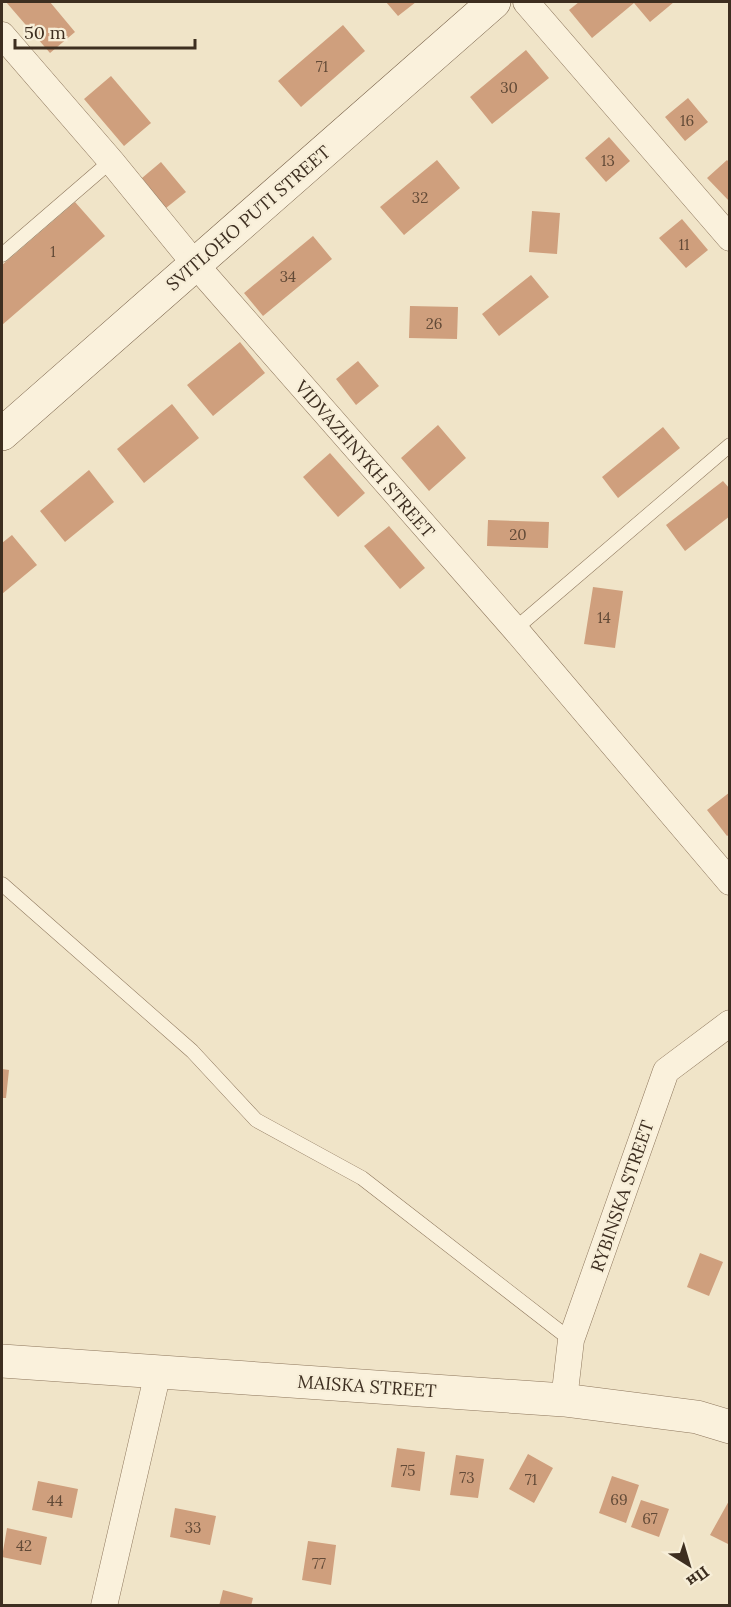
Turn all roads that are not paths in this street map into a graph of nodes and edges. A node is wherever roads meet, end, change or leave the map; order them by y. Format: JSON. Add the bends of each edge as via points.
{"nodes":[{"id":1,"x":494,"y":2,"type":"edge"},
{"id":2,"x":526,"y":2,"type":"edge"},
{"id":3,"x":2,"y":35,"type":"edge"},
{"id":4,"x":111,"y":161,"type":"junction"},
{"id":5,"x":729,"y":237,"type":"edge"},
{"id":6,"x":2,"y":255,"type":"edge"},
{"id":7,"x":195,"y":264,"type":"junction"},
{"id":8,"x":2,"y":433,"type":"edge"},
{"id":9,"x":729,"y":445,"type":"edge"},
{"id":10,"x":515,"y":629,"type":"junction"},
{"id":11,"x":729,"y":882,"type":"edge"},
{"id":12,"x":2,"y":884,"type":"edge"},
{"id":13,"x":729,"y":1023,"type":"edge"},
{"id":14,"x":571,"y":1340,"type":"junction"},
{"id":15,"x":2,"y":1361,"type":"edge"},
{"id":16,"x":158,"y":1372,"type":"junction"},
{"id":17,"x":564,"y":1400,"type":"junction"},
{"id":18,"x":729,"y":1427,"type":"edge"},
{"id":19,"x":104,"y":1605,"type":"edge"}],
"edges":[{"from":1,"to":7,"type":"street","name":"SVITLOHO PUTI STREET"},
{"from":2,"to":5,"type":"street"},
{"from":3,"to":4,"type":"street","name":"VIDVAZHNYKH STREET"},
{"from":4,"to":6,"type":"lane"},
{"from":4,"to":7,"type":"street","name":"VIDVAZHNYKH STREET"},
{"from":7,"to":8,"type":"street","name":"SVITLOHO PUTI STREET"},
{"from":7,"to":10,"type":"street","name":"VIDVAZHNYKH STREET"},
{"from":9,"to":10,"type":"lane"},
{"from":10,"to":11,"type":"street","name":"VIDVAZHNYKH STREET"},
{"from":12,"to":14,"type":"lane","via":[[192,1051],[256,1120],[362,1178]]},
{"from":13,"to":14,"type":"street","name":"RYBINSKA STREET","via":[[666,1071]]},
{"from":14,"to":17,"type":"street","name":"RYBINSKA STREET"},
{"from":15,"to":16,"type":"street","name":"MAISKA STREET"},
{"from":16,"to":17,"type":"street","name":"MAISKA STREET"},
{"from":16,"to":19,"type":"street"},
{"from":17,"to":18,"type":"street","name":"MAISKA STREET","via":[[697,1417]]}]}
